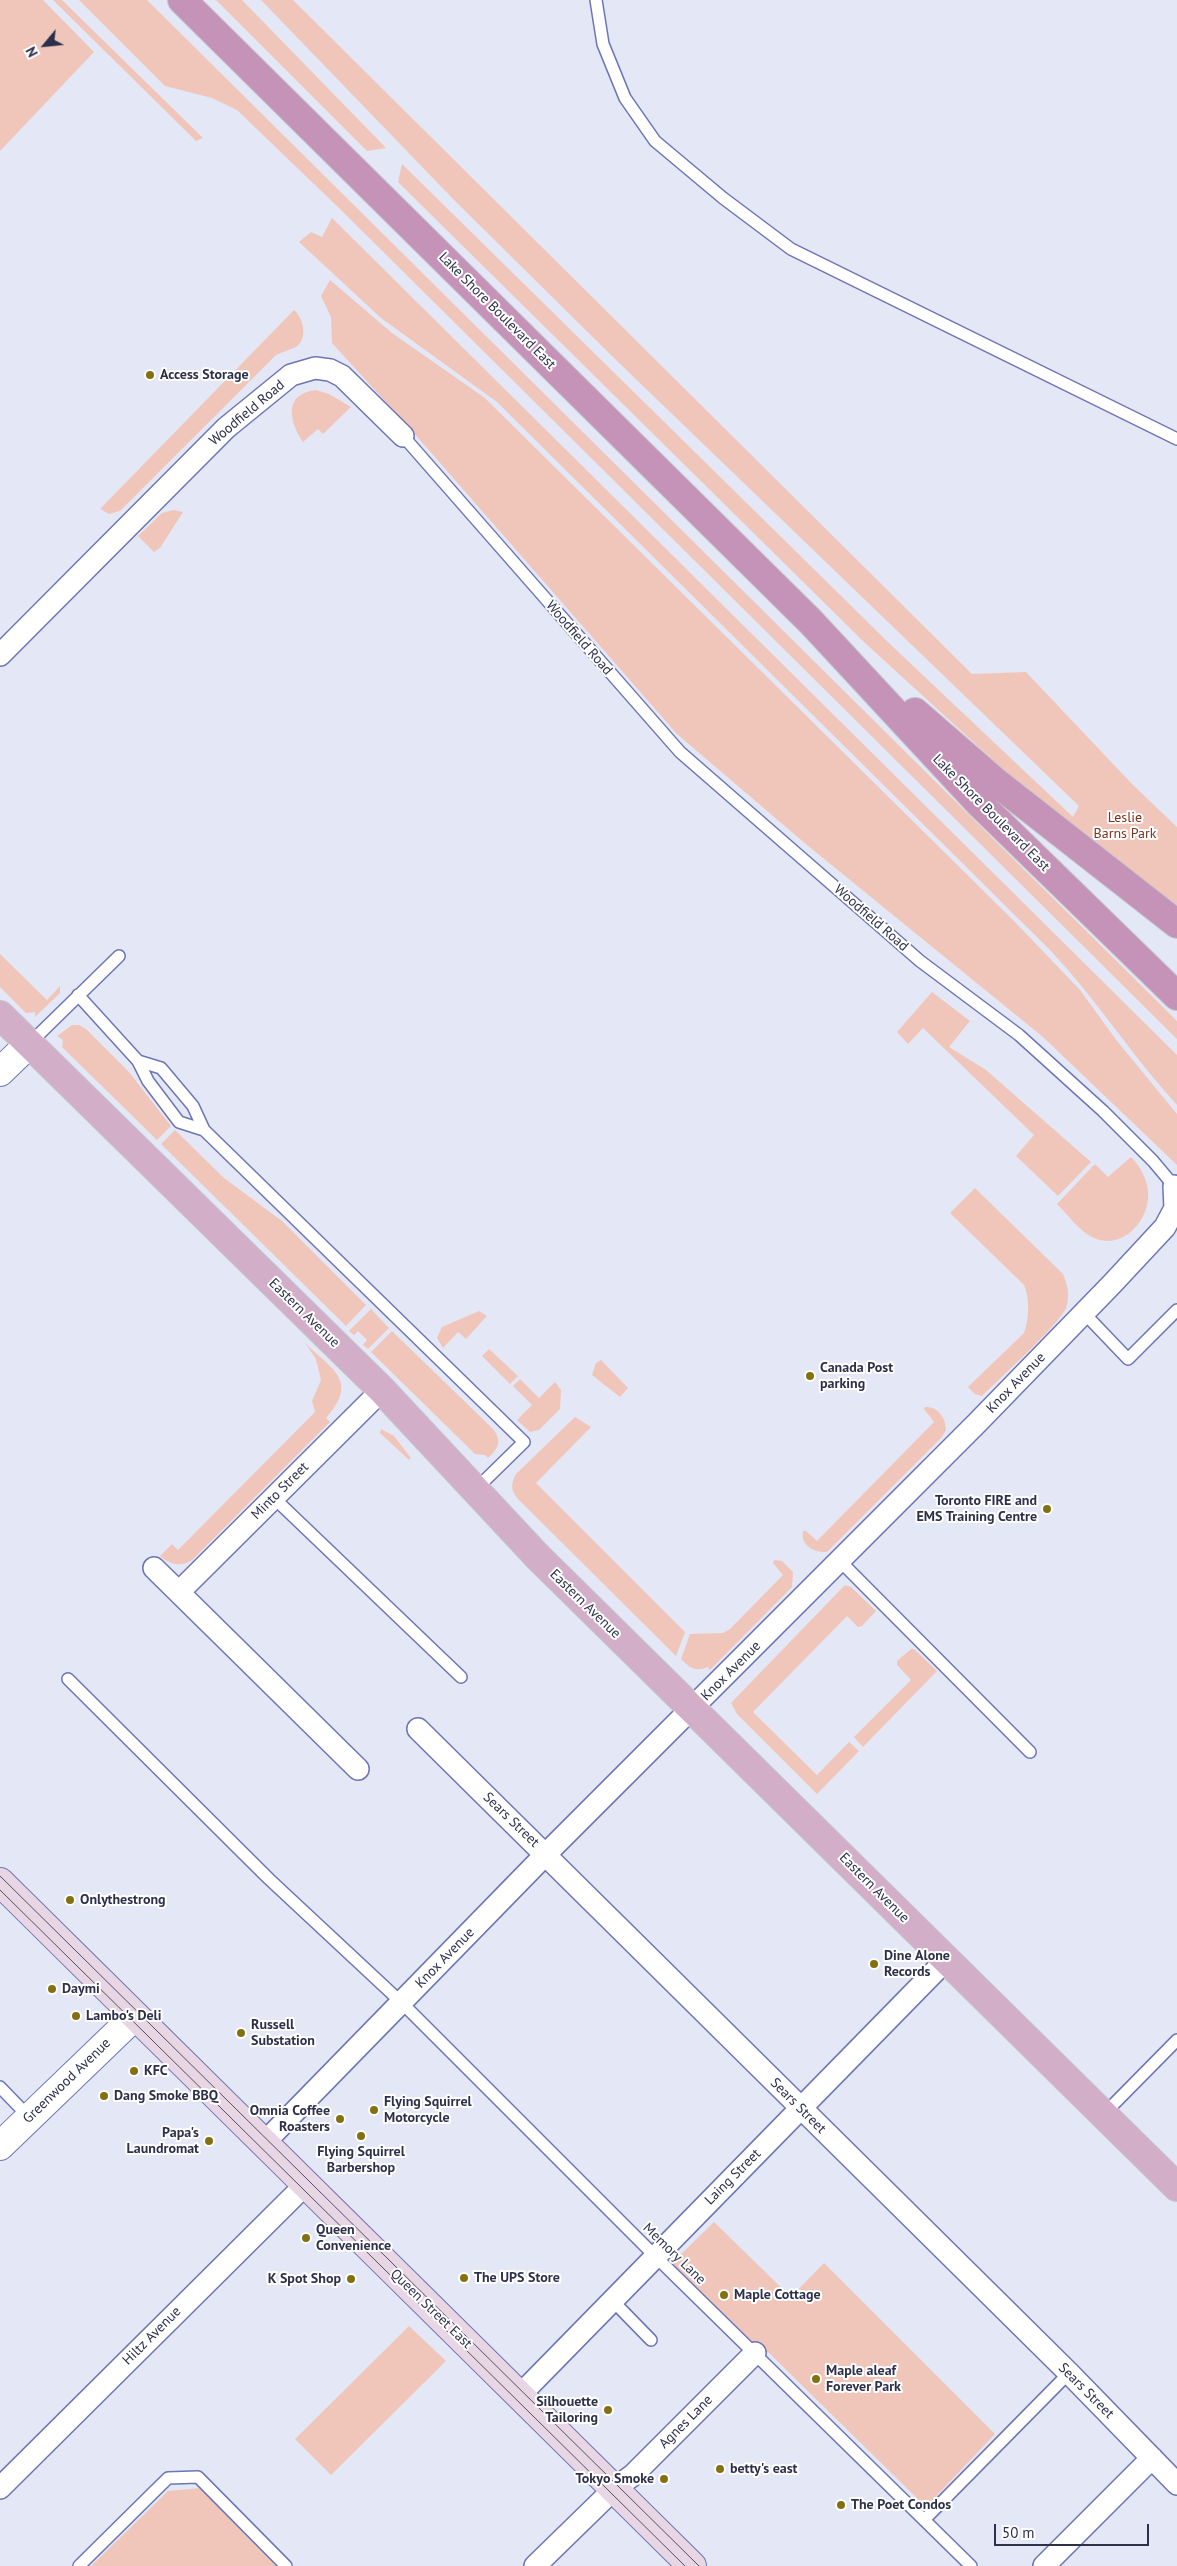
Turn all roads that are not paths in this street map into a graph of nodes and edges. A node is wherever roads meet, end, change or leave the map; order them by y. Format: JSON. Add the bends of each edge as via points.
{"nodes":[{"id":1,"x":182,"y":0,"type":"edge"},
{"id":2,"x":596,"y":0,"type":"edge"},
{"id":3,"x":403,"y":436,"type":"joint"},
{"id":4,"x":1177,"y":440,"type":"edge"},
{"id":5,"x":812,"y":622,"type":"junction"},
{"id":6,"x":0,"y":655,"type":"edge"},
{"id":7,"x":1177,"y":924,"type":"edge"},
{"id":8,"x":119,"y":956,"type":"dead end"},
{"id":9,"x":78,"y":994,"type":"junction"},
{"id":10,"x":1177,"y":996,"type":"edge"},
{"id":11,"x":0,"y":1015,"type":"edge"},
{"id":12,"x":29,"y":1044,"type":"junction"},
{"id":13,"x":138,"y":1061,"type":"junction"},
{"id":14,"x":0,"y":1072,"type":"edge"},
{"id":15,"x":204,"y":1130,"type":"junction"},
{"id":16,"x":1174,"y":1186,"type":"joint"},
{"id":17,"x":1177,"y":1310,"type":"edge"},
{"id":18,"x":1084,"y":1313,"type":"junction"},
{"id":19,"x":382,"y":1390,"type":"junction"},
{"id":20,"x":476,"y":1489,"type":"junction"},
{"id":21,"x":274,"y":1498,"type":"junction"},
{"id":22,"x":840,"y":1561,"type":"junction"},
{"id":23,"x":154,"y":1568,"type":"dead end"},
{"id":24,"x":179,"y":1592,"type":"junction"},
{"id":25,"x":461,"y":1677,"type":"dead end"},
{"id":26,"x":68,"y":1679,"type":"dead end"},
{"id":27,"x":693,"y":1709,"type":"junction"},
{"id":28,"x":418,"y":1728,"type":"dead end"},
{"id":29,"x":1030,"y":1752,"type":"dead end"},
{"id":30,"x":358,"y":1769,"type":"dead end"},
{"id":31,"x":546,"y":1854,"type":"junction"},
{"id":32,"x":0,"y":1882,"type":"edge"},
{"id":33,"x":947,"y":1959,"type":"junction"},
{"id":34,"x":402,"y":2003,"type":"junction"},
{"id":35,"x":134,"y":2016,"type":"junction"},
{"id":36,"x":1177,"y":2040,"type":"edge"},
{"id":37,"x":0,"y":2087,"type":"edge"},
{"id":38,"x":801,"y":2109,"type":"junction"},
{"id":39,"x":1104,"y":2114,"type":"junction"},
{"id":40,"x":29,"y":2117,"type":"junction"},
{"id":41,"x":264,"y":2143,"type":"junction"},
{"id":42,"x":0,"y":2146,"type":"edge"},
{"id":43,"x":305,"y":2184,"type":"junction"},
{"id":44,"x":1177,"y":2187,"type":"edge"},
{"id":45,"x":655,"y":2256,"type":"junction"},
{"id":46,"x":612,"y":2300,"type":"junction"},
{"id":47,"x":651,"y":2340,"type":"dead end"},
{"id":48,"x":756,"y":2353,"type":"junction"},
{"id":49,"x":1069,"y":2373,"type":"junction"},
{"id":50,"x":520,"y":2395,"type":"junction"},
{"id":51,"x":1152,"y":2458,"type":"junction"},
{"id":52,"x":1177,"y":2484,"type":"edge"},
{"id":53,"x":0,"y":2488,"type":"edge"},
{"id":54,"x":614,"y":2489,"type":"junction"},
{"id":55,"x":924,"y":2520,"type":"junction"},
{"id":56,"x":79,"y":2566,"type":"edge"},
{"id":57,"x":286,"y":2566,"type":"edge"},
{"id":58,"x":535,"y":2566,"type":"edge"},
{"id":59,"x":692,"y":2566,"type":"edge"},
{"id":60,"x":971,"y":2566,"type":"edge"},
{"id":61,"x":1044,"y":2566,"type":"edge"}],
"edges":[{"from":1,"to":5,"type":"highway","name":"Lake Shore Boulevard East"},
{"from":2,"to":4,"type":"lane","via":[[603,44],[625,98],[655,141],[723,198],[791,249]]},
{"from":3,"to":6,"type":"street","name":"Woodfield Road","via":[[342,376],[315,368],[291,375],[226,428]]},
{"from":3,"to":16,"type":"lane","name":"Woodfield Road","via":[[680,752],[920,961],[1019,1035],[1153,1160]]},
{"from":5,"to":7,"type":"highway","name":"Lake Shore Boulevard East","via":[[997,783]]},
{"from":5,"to":10,"type":"highway","name":"Lake Shore Boulevard East","via":[[979,803]]},
{"from":8,"to":9,"type":"lane"},
{"from":9,"to":12,"type":"lane"},
{"from":9,"to":13,"type":"lane"},
{"from":11,"to":12,"type":"main road","name":"Eastern Avenue"},
{"from":12,"to":14,"type":"street"},
{"from":12,"to":19,"type":"main road","name":"Eastern Avenue"},
{"from":13,"to":15,"type":"lane","via":[[148,1081],[179,1122]]},
{"from":13,"to":15,"type":"lane","via":[[161,1068],[193,1106]]},
{"from":15,"to":20,"type":"lane","via":[[524,1442]]},
{"from":16,"to":18,"type":"street","name":"Knox Avenue","via":[[1175,1208],[1165,1227]]},
{"from":17,"to":18,"type":"lane","via":[[1128,1359]]},
{"from":18,"to":22,"type":"street","name":"Knox Avenue"},
{"from":19,"to":20,"type":"main road","name":"Eastern Avenue"},
{"from":19,"to":21,"type":"street","name":"Minto Street"},
{"from":20,"to":27,"type":"main road","name":"Eastern Avenue","via":[[536,1556]]},
{"from":21,"to":24,"type":"street","name":"Minto Street"},
{"from":21,"to":25,"type":"lane"},
{"from":22,"to":27,"type":"street","name":"Knox Avenue"},
{"from":22,"to":29,"type":"lane"},
{"from":23,"to":24,"type":"street"},
{"from":24,"to":30,"type":"street"},
{"from":26,"to":34,"type":"lane","name":"Memory Lane","via":[[269,1879]]},
{"from":27,"to":31,"type":"street","name":"Knox Avenue"},
{"from":27,"to":33,"type":"main road","name":"Eastern Avenue"},
{"from":28,"to":31,"type":"street","name":"Sears Street"},
{"from":31,"to":34,"type":"street","name":"Knox Avenue"},
{"from":31,"to":38,"type":"street","name":"Sears Street"},
{"from":32,"to":35,"type":"main road","name":"Queen Street East"},
{"from":33,"to":38,"type":"street","name":"Laing Street"},
{"from":33,"to":39,"type":"main road","name":"Eastern Avenue"},
{"from":34,"to":41,"type":"street","name":"Knox Avenue"},
{"from":34,"to":45,"type":"lane","name":"Memory Lane"},
{"from":35,"to":40,"type":"street","name":"Greenwood Avenue"},
{"from":35,"to":41,"type":"main road","name":"Queen Street East"},
{"from":36,"to":39,"type":"lane"},
{"from":37,"to":40,"type":"lane"},
{"from":38,"to":45,"type":"street","name":"Laing Street"},
{"from":38,"to":49,"type":"street","name":"Sears Street"},
{"from":39,"to":44,"type":"main road","name":"Eastern Avenue"},
{"from":40,"to":42,"type":"street","name":"Greenwood Avenue"},
{"from":41,"to":43,"type":"main road","name":"Queen Street East"},
{"from":43,"to":50,"type":"main road","name":"Queen Street East"},
{"from":43,"to":53,"type":"street","name":"Hiltz Avenue"},
{"from":45,"to":46,"type":"street","name":"Laing Street"},
{"from":45,"to":48,"type":"lane","name":"Memory Lane"},
{"from":46,"to":47,"type":"lane"},
{"from":46,"to":50,"type":"street","name":"Laing Street"},
{"from":48,"to":54,"type":"street","name":"Agnes Lane","via":[[634,2475]]},
{"from":48,"to":55,"type":"lane","name":"Memory Lane"},
{"from":49,"to":51,"type":"street","name":"Sears Street"},
{"from":49,"to":55,"type":"lane"},
{"from":50,"to":54,"type":"main road","name":"Queen Street East"},
{"from":51,"to":52,"type":"street","name":"Sears Street"},
{"from":51,"to":61,"type":"street"},
{"from":54,"to":58,"type":"street","name":"Agnes Lane"},
{"from":54,"to":59,"type":"main road","name":"Queen Street East"},
{"from":55,"to":60,"type":"lane","name":"Memory Lane"},
{"from":56,"to":57,"type":"lane","via":[[168,2478],[198,2477]]}]}
